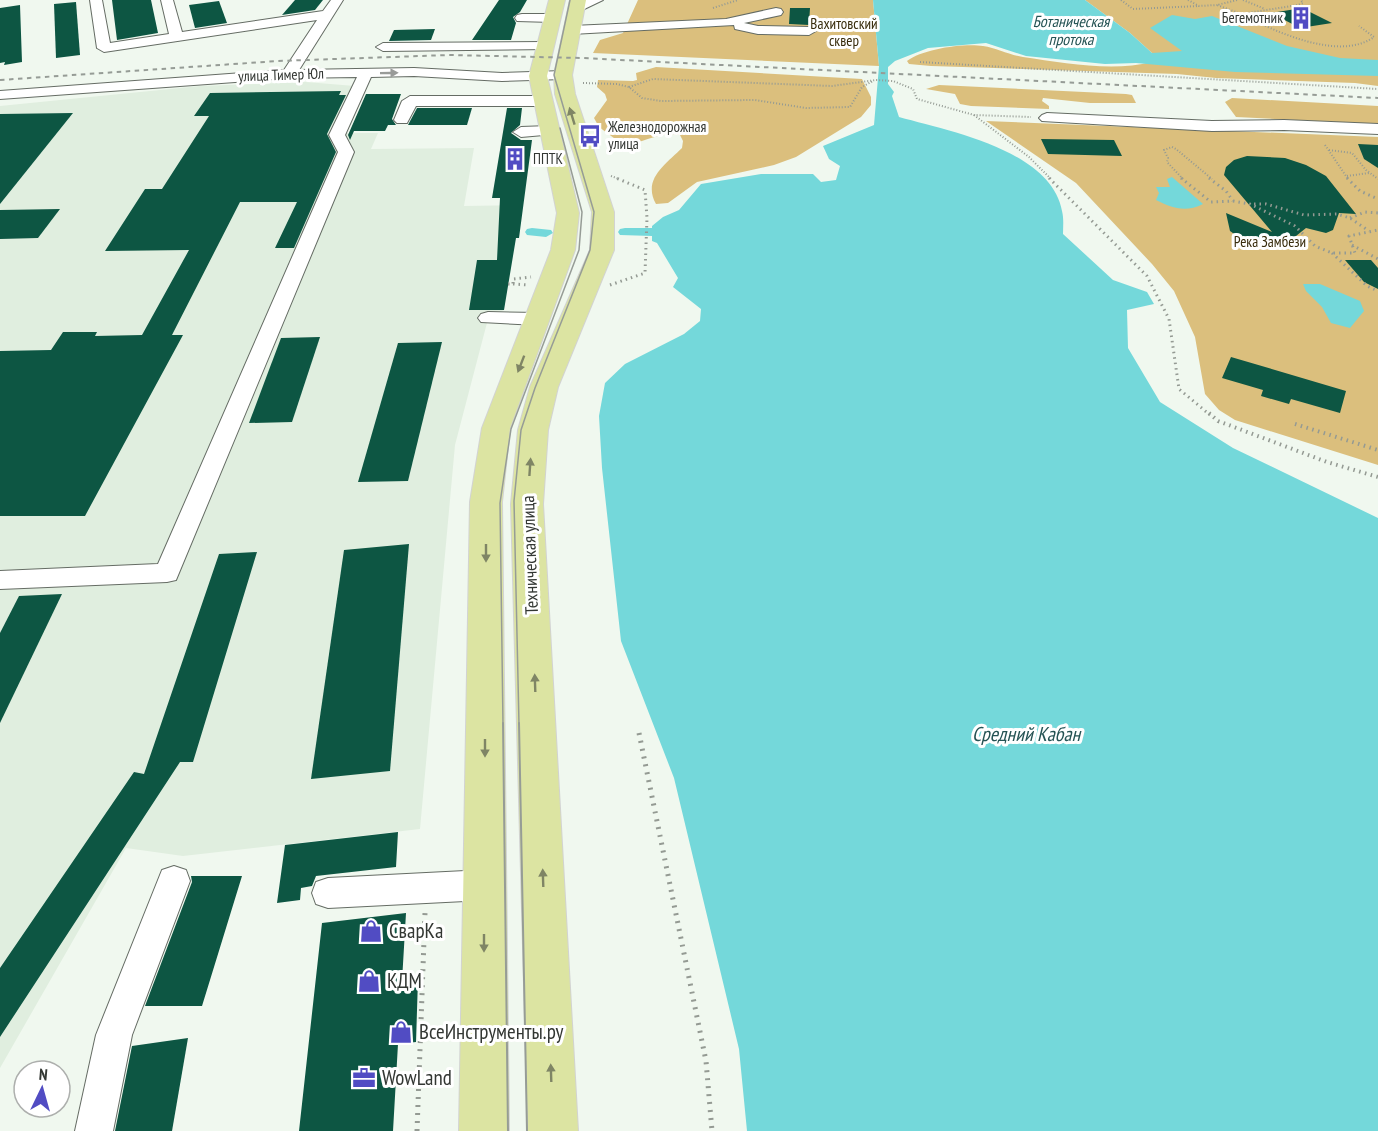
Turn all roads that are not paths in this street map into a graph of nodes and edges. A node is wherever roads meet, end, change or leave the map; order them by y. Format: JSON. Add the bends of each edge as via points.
{"nodes":[{"id":1,"x":96,"y":0,"type":"edge"},
{"id":2,"x":337,"y":0,"type":"edge"},
{"id":3,"x":557,"y":0,"type":"edge"},
{"id":4,"x":597,"y":0,"type":"edge"},
{"id":5,"x":172,"y":1,"type":"edge"},
{"id":6,"x":577,"y":5,"type":"edge"},
{"id":7,"x":776,"y":12,"type":"dead end"},
{"id":8,"x":522,"y":18,"type":"dead end"},
{"id":9,"x":322,"y":19,"type":"junction"},
{"id":10,"x":338,"y":22,"type":"dead end"},
{"id":11,"x":722,"y":23,"type":"junction"},
{"id":12,"x":572,"y":30,"type":"junction"},
{"id":13,"x":809,"y":31,"type":"dead end"},
{"id":14,"x":515,"y":33,"type":"dead end"},
{"id":15,"x":548,"y":33,"type":"junction"},
{"id":16,"x":176,"y":37,"type":"junction"},
{"id":17,"x":383,"y":47,"type":"dead end"},
{"id":18,"x":366,"y":73,"type":"junction"},
{"id":19,"x":289,"y":74,"type":"junction"},
{"id":20,"x":538,"y":76,"type":"junction"},
{"id":21,"x":573,"y":79,"type":"junction"},
{"id":22,"x":0,"y":95,"type":"edge"},
{"id":23,"x":542,"y":101,"type":"junction"},
{"id":24,"x":1047,"y":118,"type":"road end"},
{"id":25,"x":402,"y":120,"type":"dead end"},
{"id":26,"x":1378,"y":129,"type":"edge"},
{"id":27,"x":549,"y":131,"type":"junction"},
{"id":28,"x":521,"y":132,"type":"dead end"},
{"id":29,"x":1165,"y":134,"type":"dead end"},
{"id":30,"x":1378,"y":139,"type":"edge"},
{"id":31,"x":529,"y":319,"type":"junction"},
{"id":32,"x":495,"y":323,"type":"dead end"},
{"id":33,"x":0,"y":580,"type":"edge"},
{"id":34,"x":174,"y":881,"type":"dead end"},
{"id":35,"x":485,"y":885,"type":"junction"},
{"id":36,"x":328,"y":893,"type":"dead end"},
{"id":37,"x":94,"y":1131,"type":"edge"},
{"id":38,"x":484,"y":1131,"type":"edge"},
{"id":39,"x":553,"y":1131,"type":"edge"}],
"edges":[{"from":1,"to":16,"type":"street","via":[[104,48]]},
{"from":2,"to":9,"type":"street"},
{"from":3,"to":15,"type":"main road"},
{"from":4,"to":6,"type":"street"},
{"from":5,"to":16,"type":"street"},
{"from":6,"to":12,"type":"main road","name":"Техническая улица"},
{"from":7,"to":11,"type":"street"},
{"from":8,"to":15,"type":"street"},
{"from":9,"to":10,"type":"street"},
{"from":9,"to":16,"type":"street"},
{"from":9,"to":19,"type":"street"},
{"from":11,"to":12,"type":"street"},
{"from":11,"to":13,"type":"street","via":[[758,30]]},
{"from":12,"to":21,"type":"main road","name":"Техническая улица"},
{"from":14,"to":15,"type":"street"},
{"from":15,"to":17,"type":"street"},
{"from":15,"to":20,"type":"main road"},
{"from":18,"to":19,"type":"street","name":"улица Тимер Юл"},
{"from":18,"to":20,"type":"street","name":"улица Тимер Юл","one_way":true},
{"from":18,"to":33,"type":"street","via":[[337,135],[346,152],[167,573]]},
{"from":19,"to":22,"type":"street","name":"улица Тимер Юл"},
{"from":20,"to":21,"type":"street","name":"улица Тимер Юл"},
{"from":20,"to":23,"type":"main road"},
{"from":39,"to":21,"type":"main road","name":"Техническая улица","one_way":true,"via":[[527,504],[533,430],[544,387],[604,265],[603,212],[565,94]]},
{"from":23,"to":25,"type":"street","via":[[410,101]]},
{"from":23,"to":27,"type":"main road"},
{"from":24,"to":26,"type":"street"},
{"from":27,"to":28,"type":"street"},
{"from":27,"to":31,"type":"main road","via":[[568,213],[563,250]]},
{"from":29,"to":30,"type":"street"},
{"from":31,"to":32,"type":"street"},
{"from":31,"to":35,"type":"main road","one_way":true,"via":[[496,428],[486,502]]},
{"from":34,"to":37,"type":"street","via":[[114,1035]]},
{"from":35,"to":36,"type":"street"},
{"from":35,"to":38,"type":"main road","one_way":true}]}
